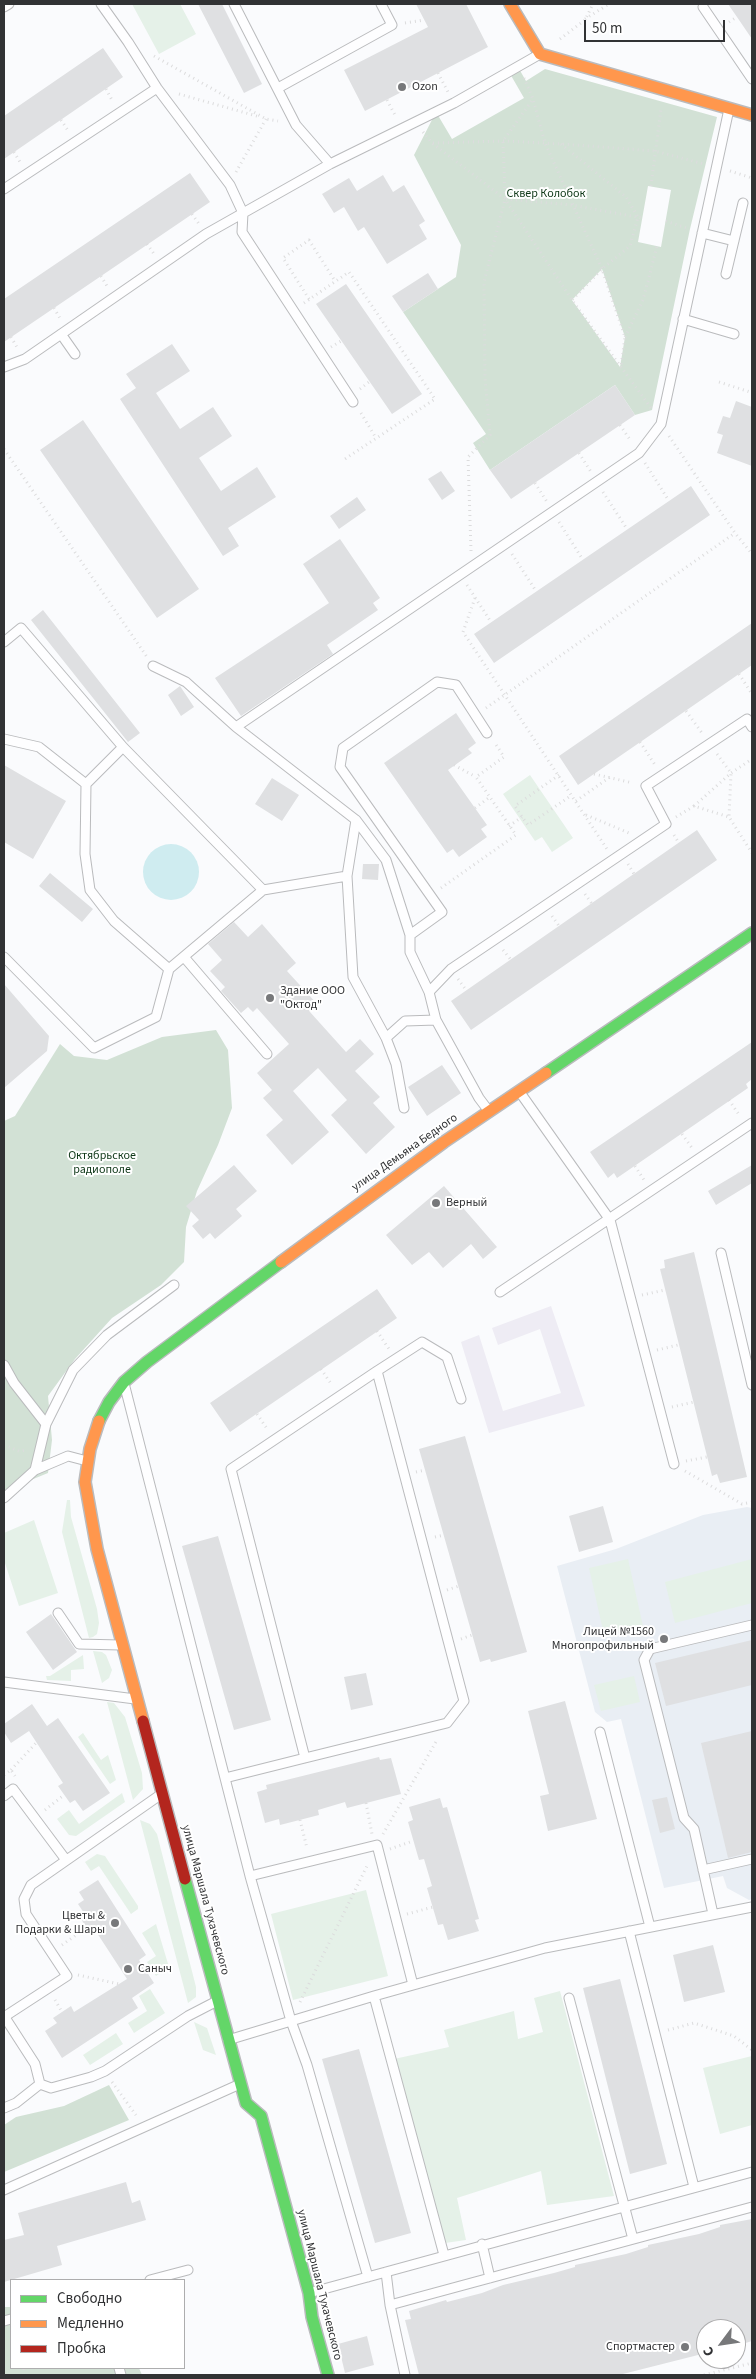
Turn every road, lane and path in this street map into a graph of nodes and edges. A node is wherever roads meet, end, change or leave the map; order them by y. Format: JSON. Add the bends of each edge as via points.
{"nodes":[{"id":1,"x":8,"y":4,"type":"edge"},
{"id":2,"x":100,"y":4,"type":"edge"},
{"id":3,"x":234,"y":4,"type":"edge"},
{"id":4,"x":381,"y":4,"type":"edge"},
{"id":5,"x":510,"y":4,"type":"edge"},
{"id":6,"x":593,"y":4,"type":"edge"},
{"id":7,"x":609,"y":4,"type":"edge"},
{"id":8,"x":4,"y":7,"type":"edge"},
{"id":9,"x":703,"y":7,"type":"dead end"},
{"id":10,"x":424,"y":20,"type":"dead end"},
{"id":11,"x":585,"y":20,"type":"junction"},
{"id":12,"x":392,"y":25,"type":"junction"},
{"id":13,"x":128,"y":42,"type":"junction"},
{"id":14,"x":540,"y":54,"type":"junction"},
{"id":15,"x":518,"y":67,"type":"junction"},
{"id":16,"x":438,"y":73,"type":"dead end"},
{"id":17,"x":752,"y":79,"type":"edge"},
{"id":18,"x":157,"y":88,"type":"junction"},
{"id":19,"x":278,"y":88,"type":"junction"},
{"id":20,"x":533,"y":99,"type":"junction"},
{"id":21,"x":387,"y":100,"type":"dead end"},
{"id":22,"x":662,"y":101,"type":"dead end"},
{"id":23,"x":454,"y":103,"type":"junction"},
{"id":24,"x":730,"y":109,"type":"junction"},
{"id":25,"x":752,"y":115,"type":"edge"},
{"id":26,"x":266,"y":119,"type":"junction"},
{"id":27,"x":416,"y":123,"type":"junction"},
{"id":28,"x":296,"y":124,"type":"junction"},
{"id":29,"x":402,"y":130,"type":"junction"},
{"id":30,"x":503,"y":141,"type":"junction"},
{"id":31,"x":545,"y":142,"type":"junction"},
{"id":32,"x":432,"y":143,"type":"junction"},
{"id":33,"x":561,"y":144,"type":"junction"},
{"id":34,"x":655,"y":151,"type":"junction"},
{"id":35,"x":330,"y":164,"type":"junction"},
{"id":36,"x":717,"y":168,"type":"junction"},
{"id":37,"x":752,"y":178,"type":"edge"},
{"id":38,"x":230,"y":185,"type":"junction"},
{"id":39,"x":651,"y":186,"type":"dead end"},
{"id":40,"x":4,"y":190,"type":"edge"},
{"id":41,"x":505,"y":199,"type":"junction"},
{"id":42,"x":743,"y":203,"type":"dead end"},
{"id":43,"x":572,"y":205,"type":"junction"},
{"id":44,"x":243,"y":213,"type":"junction"},
{"id":45,"x":640,"y":217,"type":"junction"},
{"id":46,"x":666,"y":221,"type":"dead end"},
{"id":47,"x":702,"y":233,"type":"junction"},
{"id":48,"x":734,"y":241,"type":"junction"},
{"id":49,"x":657,"y":246,"type":"dead end"},
{"id":50,"x":602,"y":269,"type":"junction"},
{"id":51,"x":726,"y":274,"type":"dead end"},
{"id":52,"x":335,"y":281,"type":"junction"},
{"id":53,"x":309,"y":300,"type":"junction"},
{"id":54,"x":572,"y":300,"type":"junction"},
{"id":55,"x":294,"y":311,"type":"junction"},
{"id":56,"x":684,"y":319,"type":"junction"},
{"id":57,"x":62,"y":334,"type":"junction"},
{"id":58,"x":734,"y":334,"type":"dead end"},
{"id":59,"x":625,"y":337,"type":"junction"},
{"id":60,"x":75,"y":354,"type":"dead end"},
{"id":61,"x":4,"y":366,"type":"edge"},
{"id":62,"x":621,"y":368,"type":"junction"},
{"id":63,"x":719,"y":382,"type":"dead end"},
{"id":64,"x":750,"y":392,"type":"dead end"},
{"id":65,"x":353,"y":402,"type":"joint"},
{"id":66,"x":652,"y":410,"type":"dead end"},
{"id":67,"x":661,"y":424,"type":"junction"},
{"id":68,"x":376,"y":438,"type":"junction"},
{"id":69,"x":4,"y":449,"type":"edge"},
{"id":70,"x":342,"y":461,"type":"dead end"},
{"id":71,"x":735,"y":533,"type":"junction"},
{"id":72,"x":505,"y":544,"type":"junction"},
{"id":73,"x":752,"y":554,"type":"edge"},
{"id":74,"x":472,"y":567,"type":"junction"},
{"id":75,"x":460,"y":575,"type":"junction"},
{"id":76,"x":536,"y":592,"type":"dead end"},
{"id":77,"x":475,"y":598,"type":"junction"},
{"id":78,"x":491,"y":622,"type":"dead end"},
{"id":79,"x":4,"y":642,"type":"edge"},
{"id":80,"x":153,"y":666,"type":"joint"},
{"id":81,"x":739,"y":674,"type":"dead end"},
{"id":82,"x":752,"y":694,"type":"edge"},
{"id":83,"x":505,"y":695,"type":"junction"},
{"id":84,"x":686,"y":711,"type":"dead end"},
{"id":85,"x":476,"y":716,"type":"junction"},
{"id":86,"x":752,"y":726,"type":"edge"},
{"id":87,"x":236,"y":728,"type":"junction"},
{"id":88,"x":487,"y":732,"type":"joint"},
{"id":89,"x":4,"y":739,"type":"edge"},
{"id":90,"x":640,"y":742,"type":"dead end"},
{"id":91,"x":710,"y":744,"type":"junction"},
{"id":92,"x":123,"y":747,"type":"junction"},
{"id":93,"x":752,"y":759,"type":"edge"},
{"id":94,"x":454,"y":765,"type":"dead end"},
{"id":95,"x":730,"y":773,"type":"junction"},
{"id":96,"x":594,"y":774,"type":"dead end"},
{"id":97,"x":559,"y":775,"type":"junction"},
{"id":98,"x":662,"y":775,"type":"junction"},
{"id":99,"x":476,"y":777,"type":"junction"},
{"id":100,"x":610,"y":777,"type":"junction"},
{"id":101,"x":86,"y":784,"type":"junction"},
{"id":102,"x":646,"y":786,"type":"junction"},
{"id":103,"x":572,"y":795,"type":"junction"},
{"id":104,"x":490,"y":797,"type":"junction"},
{"id":105,"x":576,"y":800,"type":"junction"},
{"id":106,"x":694,"y":806,"type":"junction"},
{"id":107,"x":475,"y":808,"type":"dead end"},
{"id":108,"x":585,"y":815,"type":"junction"},
{"id":109,"x":522,"y":817,"type":"junction"},
{"id":110,"x":729,"y":817,"type":"junction"},
{"id":111,"x":356,"y":820,"type":"junction"},
{"id":112,"x":666,"y":824,"type":"junction"},
{"id":113,"x":510,"y":826,"type":"junction"},
{"id":114,"x":643,"y":839,"type":"junction"},
{"id":115,"x":752,"y":853,"type":"edge"},
{"id":116,"x":613,"y":859,"type":"junction"},
{"id":117,"x":347,"y":876,"type":"junction"},
{"id":118,"x":263,"y":890,"type":"junction"},
{"id":119,"x":430,"y":895,"type":"junction"},
{"id":120,"x":752,"y":934,"type":"edge"},
{"id":121,"x":410,"y":935,"type":"junction"},
{"id":122,"x":4,"y":957,"type":"edge"},
{"id":123,"x":184,"y":957,"type":"junction"},
{"id":124,"x":170,"y":969,"type":"junction"},
{"id":125,"x":429,"y":992,"type":"junction"},
{"id":126,"x":436,"y":1020,"type":"junction"},
{"id":127,"x":386,"y":1038,"type":"junction"},
{"id":128,"x":266,"y":1054,"type":"dead end"},
{"id":129,"x":519,"y":1091,"type":"junction"},
{"id":130,"x":404,"y":1108,"type":"dead end"},
{"id":131,"x":489,"y":1111,"type":"junction"},
{"id":132,"x":752,"y":1123,"type":"edge"},
{"id":133,"x":610,"y":1220,"type":"junction"},
{"id":134,"x":721,"y":1253,"type":"dead end"},
{"id":135,"x":174,"y":1285,"type":"dead end"},
{"id":136,"x":665,"y":1290,"type":"dead end"},
{"id":137,"x":500,"y":1292,"type":"dead end"},
{"id":138,"x":631,"y":1298,"type":"junction"},
{"id":139,"x":377,"y":1331,"type":"dead end"},
{"id":140,"x":678,"y":1345,"type":"dead end"},
{"id":141,"x":645,"y":1352,"type":"junction"},
{"id":142,"x":396,"y":1359,"type":"junction"},
{"id":143,"x":4,"y":1365,"type":"edge"},
{"id":144,"x":321,"y":1369,"type":"dead end"},
{"id":145,"x":378,"y":1371,"type":"junction"},
{"id":146,"x":124,"y":1382,"type":"junction"},
{"id":147,"x":752,"y":1385,"type":"edge"},
{"id":148,"x":340,"y":1396,"type":"junction"},
{"id":149,"x":461,"y":1400,"type":"dead end"},
{"id":150,"x":694,"y":1402,"type":"dead end"},
{"id":151,"x":660,"y":1410,"type":"junction"},
{"id":152,"x":98,"y":1423,"type":"joint"},
{"id":153,"x":46,"y":1424,"type":"junction"},
{"id":154,"x":4,"y":1445,"type":"edge"},
{"id":155,"x":41,"y":1449,"type":"junction"},
{"id":156,"x":707,"y":1456,"type":"dead end"},
{"id":157,"x":89,"y":1461,"type":"junction"},
{"id":158,"x":674,"y":1464,"type":"junction"},
{"id":159,"x":36,"y":1470,"type":"junction"},
{"id":160,"x":4,"y":1498,"type":"edge"},
{"id":161,"x":752,"y":1502,"type":"edge"},
{"id":162,"x":58,"y":1613,"type":"dead end"},
{"id":163,"x":752,"y":1625,"type":"edge"},
{"id":164,"x":123,"y":1645,"type":"junction"},
{"id":165,"x":4,"y":1682,"type":"edge"},
{"id":166,"x":138,"y":1699,"type":"junction"},
{"id":167,"x":447,"y":1723,"type":"junction"},
{"id":168,"x":600,"y":1732,"type":"dead end"},
{"id":169,"x":37,"y":1742,"type":"dead end"},
{"id":170,"x":305,"y":1758,"type":"junction"},
{"id":171,"x":11,"y":1770,"type":"junction"},
{"id":172,"x":4,"y":1775,"type":"edge"},
{"id":173,"x":16,"y":1777,"type":"dead end"},
{"id":174,"x":225,"y":1778,"type":"junction"},
{"id":175,"x":162,"y":1793,"type":"junction"},
{"id":176,"x":64,"y":1795,"type":"dead end"},
{"id":177,"x":4,"y":1796,"type":"edge"},
{"id":178,"x":366,"y":1803,"type":"dead end"},
{"id":179,"x":34,"y":1818,"type":"junction"},
{"id":180,"x":300,"y":1820,"type":"dead end"},
{"id":181,"x":413,"y":1841,"type":"dead end"},
{"id":182,"x":377,"y":1848,"type":"junction"},
{"id":183,"x":752,"y":1858,"type":"edge"},
{"id":184,"x":66,"y":1860,"type":"junction"},
{"id":185,"x":310,"y":1861,"type":"junction"},
{"id":186,"x":703,"y":1870,"type":"junction"},
{"id":187,"x":250,"y":1876,"type":"junction"},
{"id":188,"x":433,"y":1906,"type":"dead end"},
{"id":189,"x":752,"y":1907,"type":"edge"},
{"id":190,"x":713,"y":1914,"type":"junction"},
{"id":191,"x":395,"y":1917,"type":"junction"},
{"id":192,"x":650,"y":1926,"type":"junction"},
{"id":193,"x":86,"y":1928,"type":"dead end"},
{"id":194,"x":629,"y":1931,"type":"junction"},
{"id":195,"x":52,"y":1952,"type":"junction"},
{"id":196,"x":67,"y":1976,"type":"junction"},
{"id":197,"x":119,"y":1984,"type":"dead end"},
{"id":198,"x":413,"y":1985,"type":"junction"},
{"id":199,"x":374,"y":1996,"type":"junction"},
{"id":200,"x":569,"y":1998,"type":"dead end"},
{"id":201,"x":218,"y":2001,"type":"junction"},
{"id":202,"x":4,"y":2017,"type":"edge"},
{"id":203,"x":291,"y":2021,"type":"junction"},
{"id":204,"x":655,"y":2034,"type":"junction"},
{"id":205,"x":228,"y":2040,"type":"junction"},
{"id":206,"x":752,"y":2050,"type":"edge"},
{"id":207,"x":105,"y":2071,"type":"junction"},
{"id":208,"x":40,"y":2084,"type":"junction"},
{"id":209,"x":240,"y":2084,"type":"junction"},
{"id":210,"x":4,"y":2108,"type":"edge"},
{"id":211,"x":138,"y":2118,"type":"dead end"},
{"id":212,"x":752,"y":2172,"type":"edge"},
{"id":213,"x":694,"y":2187,"type":"junction"},
{"id":214,"x":4,"y":2190,"type":"edge"},
{"id":215,"x":624,"y":2205,"type":"junction"},
{"id":216,"x":752,"y":2207,"type":"edge"},
{"id":217,"x":632,"y":2239,"type":"junction"},
{"id":218,"x":482,"y":2244,"type":"junction"},
{"id":219,"x":444,"y":2255,"type":"junction"},
{"id":220,"x":188,"y":2270,"type":"dead end"},
{"id":221,"x":386,"y":2272,"type":"junction"},
{"id":222,"x":368,"y":2278,"type":"junction"},
{"id":223,"x":490,"y":2278,"type":"junction"},
{"id":224,"x":154,"y":2279,"type":"edge"},
{"id":225,"x":309,"y":2293,"type":"junction"},
{"id":226,"x":390,"y":2305,"type":"junction"},
{"id":227,"x":752,"y":2363,"type":"edge"},
{"id":228,"x":328,"y":2375,"type":"edge"},
{"id":229,"x":405,"y":2375,"type":"edge"},
{"id":230,"x":704,"y":2375,"type":"edge"}],
"edges":[{"from":1,"to":8,"type":"lane"},
{"from":2,"to":13,"type":"lane"},
{"from":3,"to":19,"type":"lane"},
{"from":4,"to":12,"type":"lane"},
{"from":5,"to":14,"type":"street"},
{"from":6,"to":11,"type":"path"},
{"from":7,"to":11,"type":"path"},
{"from":9,"to":17,"type":"lane"},
{"from":10,"to":12,"type":"path"},
{"from":11,"to":14,"type":"path"},
{"from":12,"to":19,"type":"lane"},
{"from":13,"to":18,"type":"lane"},
{"from":13,"to":26,"type":"path"},
{"from":14,"to":15,"type":"lane"},
{"from":14,"to":24,"type":"street"},
{"from":15,"to":20,"type":"path"},
{"from":15,"to":23,"type":"lane"},
{"from":16,"to":23,"type":"path"},
{"from":18,"to":26,"type":"path"},
{"from":18,"to":38,"type":"lane"},
{"from":18,"to":40,"type":"lane"},
{"from":19,"to":28,"type":"lane"},
{"from":20,"to":30,"type":"path"},
{"from":20,"to":31,"type":"path"},
{"from":21,"to":29,"type":"path"},
{"from":22,"to":34,"type":"path"},
{"from":23,"to":27,"type":"lane"},
{"from":24,"to":25,"type":"street"},
{"from":24,"to":36,"type":"lane"},
{"from":26,"to":28,"type":"path"},
{"from":26,"to":38,"type":"path"},
{"from":27,"to":29,"type":"lane"},
{"from":27,"to":32,"type":"path"},
{"from":28,"to":35,"type":"lane"},
{"from":29,"to":35,"type":"lane"},
{"from":30,"to":31,"type":"path"},
{"from":30,"to":32,"type":"path"},
{"from":30,"to":41,"type":"path"},
{"from":31,"to":33,"type":"path"},
{"from":31,"to":43,"type":"path"},
{"from":32,"to":41,"type":"path"},
{"from":33,"to":34,"type":"path"},
{"from":33,"to":45,"type":"path","via":[[626,196]]},
{"from":34,"to":36,"type":"path"},
{"from":34,"to":39,"type":"path"},
{"from":35,"to":44,"type":"lane"},
{"from":36,"to":37,"type":"path"},
{"from":36,"to":47,"type":"lane"},
{"from":38,"to":44,"type":"lane"},
{"from":41,"to":43,"type":"path"},
{"from":41,"to":54,"type":"path"},
{"from":41,"to":74,"type":"path","via":[[484,282],[485,378],[490,435],[468,457]]},
{"from":42,"to":48,"type":"lane"},
{"from":43,"to":45,"type":"path"},
{"from":43,"to":50,"type":"path"},
{"from":44,"to":55,"type":"lane","via":[[242,232]]},
{"from":44,"to":57,"type":"lane","via":[[206,234]]},
{"from":45,"to":50,"type":"path","via":[[630,246]]},
{"from":46,"to":47,"type":"path"},
{"from":47,"to":48,"type":"lane"},
{"from":47,"to":56,"type":"lane"},
{"from":48,"to":51,"type":"lane"},
{"from":49,"to":59,"type":"path","via":[[643,300]]},
{"from":50,"to":54,"type":"path"},
{"from":50,"to":59,"type":"path"},
{"from":52,"to":53,"type":"path"},
{"from":52,"to":53,"type":"path","via":[[309,240],[283,258]]},
{"from":52,"to":68,"type":"path","via":[[349,272],[435,399]]},
{"from":53,"to":55,"type":"path"},
{"from":54,"to":62,"type":"path"},
{"from":55,"to":65,"type":"lane"},
{"from":56,"to":58,"type":"lane"},
{"from":56,"to":67,"type":"lane"},
{"from":57,"to":60,"type":"lane"},
{"from":57,"to":61,"type":"lane","via":[[25,359]]},
{"from":59,"to":62,"type":"path"},
{"from":62,"to":66,"type":"path"},
{"from":63,"to":64,"type":"path"},
{"from":65,"to":68,"type":"path"},
{"from":67,"to":71,"type":"path"},
{"from":67,"to":72,"type":"lane","via":[[638,453]]},
{"from":68,"to":70,"type":"path"},
{"from":69,"to":80,"type":"path"},
{"from":71,"to":73,"type":"path"},
{"from":71,"to":83,"type":"path"},
{"from":72,"to":74,"type":"lane"},
{"from":72,"to":76,"type":"path"},
{"from":74,"to":75,"type":"lane"},
{"from":75,"to":77,"type":"path"},
{"from":75,"to":87,"type":"lane"},
{"from":77,"to":78,"type":"path"},
{"from":77,"to":83,"type":"path","via":[[463,632]]},
{"from":79,"to":92,"type":"lane","via":[[21,628]]},
{"from":80,"to":87,"type":"lane","via":[[186,682]]},
{"from":81,"to":82,"type":"path"},
{"from":83,"to":85,"type":"path"},
{"from":83,"to":97,"type":"path"},
{"from":84,"to":91,"type":"path"},
{"from":85,"to":88,"type":"lane"},
{"from":85,"to":119,"type":"lane","via":[[456,685],[437,682],[343,748],[340,767]]},
{"from":86,"to":91,"type":"lane","via":[[747,719]]},
{"from":87,"to":111,"type":"lane"},
{"from":88,"to":99,"type":"path","via":[[504,757]]},
{"from":89,"to":101,"type":"lane","via":[[39,747]]},
{"from":90,"to":98,"type":"path"},
{"from":91,"to":95,"type":"path"},
{"from":91,"to":98,"type":"lane"},
{"from":92,"to":101,"type":"lane"},
{"from":92,"to":118,"type":"lane"},
{"from":93,"to":95,"type":"path"},
{"from":94,"to":99,"type":"path"},
{"from":95,"to":106,"type":"path"},
{"from":95,"to":110,"type":"path"},
{"from":96,"to":100,"type":"path"},
{"from":97,"to":103,"type":"path"},
{"from":97,"to":109,"type":"path","via":[[515,806]]},
{"from":98,"to":102,"type":"lane"},
{"from":99,"to":104,"type":"path"},
{"from":100,"to":102,"type":"path"},
{"from":100,"to":105,"type":"path"},
{"from":101,"to":124,"type":"lane","via":[[85,854],[90,890],[114,921]]},
{"from":102,"to":112,"type":"lane"},
{"from":103,"to":105,"type":"path"},
{"from":103,"to":109,"type":"path","via":[[528,825]]},
{"from":104,"to":107,"type":"path"},
{"from":104,"to":113,"type":"path"},
{"from":105,"to":108,"type":"path"},
{"from":106,"to":110,"type":"path"},
{"from":106,"to":112,"type":"path"},
{"from":108,"to":114,"type":"path"},
{"from":108,"to":116,"type":"path"},
{"from":109,"to":113,"type":"path"},
{"from":110,"to":115,"type":"path"},
{"from":111,"to":117,"type":"lane"},
{"from":111,"to":121,"type":"lane","via":[[386,860]]},
{"from":112,"to":114,"type":"lane"},
{"from":113,"to":119,"type":"path","via":[[516,835]]},
{"from":114,"to":116,"type":"lane"},
{"from":116,"to":125,"type":"lane","via":[[451,969]]},
{"from":117,"to":118,"type":"lane"},
{"from":117,"to":127,"type":"lane","via":[[353,976]]},
{"from":118,"to":123,"type":"lane"},
{"from":119,"to":121,"type":"lane","via":[[442,912]]},
{"from":120,"to":129,"type":"street","name":"улица Демьяна Бедного"},
{"from":121,"to":125,"type":"lane","via":[[410,952]]},
{"from":122,"to":124,"type":"lane","via":[[94,1048],[156,1017]]},
{"from":123,"to":124,"type":"lane"},
{"from":123,"to":128,"type":"lane"},
{"from":125,"to":126,"type":"lane"},
{"from":126,"to":127,"type":"lane","via":[[405,1021]]},
{"from":126,"to":131,"type":"lane"},
{"from":127,"to":130,"type":"lane","via":[[396,1064]]},
{"from":129,"to":131,"type":"street","name":"улица Демьяна Бедного"},
{"from":129,"to":133,"type":"lane"},
{"from":131,"to":146,"type":"street","name":"улица Демьяна Бедного","via":[[340,1216]]},
{"from":132,"to":133,"type":"lane"},
{"from":133,"to":137,"type":"lane"},
{"from":133,"to":138,"type":"lane"},
{"from":134,"to":147,"type":"lane"},
{"from":135,"to":153,"type":"lane","via":[[107,1335],[73,1370]]},
{"from":136,"to":138,"type":"path"},
{"from":138,"to":141,"type":"lane"},
{"from":139,"to":142,"type":"path"},
{"from":140,"to":141,"type":"path"},
{"from":141,"to":151,"type":"lane"},
{"from":142,"to":145,"type":"lane"},
{"from":142,"to":149,"type":"lane","via":[[422,1342],[447,1357]]},
{"from":143,"to":153,"type":"lane"},
{"from":144,"to":148,"type":"path"},
{"from":145,"to":148,"type":"lane"},
{"from":145,"to":167,"type":"lane","via":[[464,1701]]},
{"from":146,"to":152,"type":"street","name":"улица Демьяна Бедного"},
{"from":146,"to":174,"type":"lane"},
{"from":148,"to":170,"type":"lane","via":[[231,1469]]},
{"from":150,"to":151,"type":"path"},
{"from":151,"to":158,"type":"lane"},
{"from":152,"to":157,"type":"street","name":"улица Маршала Тухачевского"},
{"from":153,"to":155,"type":"lane"},
{"from":154,"to":155,"type":"path","via":[[19,1451]]},
{"from":155,"to":159,"type":"lane"},
{"from":156,"to":158,"type":"path"},
{"from":157,"to":159,"type":"lane","via":[[68,1456]]},
{"from":157,"to":164,"type":"street","name":"улица Маршала Тухачевского","via":[[85,1482],[90,1514]]},
{"from":158,"to":161,"type":"path","via":[[742,1504]]},
{"from":159,"to":160,"type":"lane"},
{"from":162,"to":164,"type":"lane","via":[[79,1644]]},
{"from":163,"to":186,"type":"lane","via":[[650,1649],[644,1660],[684,1818],[694,1829]]},
{"from":164,"to":166,"type":"street","name":"улица Маршала Тухачевского"},
{"from":165,"to":166,"type":"lane"},
{"from":166,"to":175,"type":"street","name":"улица Маршала Тухачевского"},
{"from":167,"to":170,"type":"lane"},
{"from":167,"to":182,"type":"path"},
{"from":168,"to":192,"type":"lane"},
{"from":169,"to":171,"type":"path"},
{"from":170,"to":174,"type":"lane"},
{"from":171,"to":172,"type":"path"},
{"from":171,"to":173,"type":"path"},
{"from":174,"to":187,"type":"lane"},
{"from":175,"to":184,"type":"lane"},
{"from":175,"to":201,"type":"street","name":"улица Маршала Тухачевского"},
{"from":176,"to":179,"type":"path"},
{"from":177,"to":179,"type":"lane","via":[[13,1789]]},
{"from":178,"to":182,"type":"path"},
{"from":179,"to":184,"type":"lane"},
{"from":180,"to":185,"type":"path"},
{"from":181,"to":182,"type":"path"},
{"from":182,"to":185,"type":"lane"},
{"from":182,"to":191,"type":"lane"},
{"from":182,"to":203,"type":"path"},
{"from":183,"to":186,"type":"lane"},
{"from":184,"to":195,"type":"lane","via":[[32,1885],[24,1899],[26,1914]]},
{"from":185,"to":187,"type":"lane"},
{"from":186,"to":190,"type":"lane"},
{"from":187,"to":203,"type":"lane"},
{"from":188,"to":191,"type":"path"},
{"from":189,"to":190,"type":"lane"},
{"from":190,"to":192,"type":"lane"},
{"from":191,"to":198,"type":"lane"},
{"from":192,"to":194,"type":"lane"},
{"from":193,"to":195,"type":"path"},
{"from":194,"to":198,"type":"lane","via":[[545,1948]]},
{"from":194,"to":204,"type":"lane"},
{"from":195,"to":196,"type":"lane"},
{"from":196,"to":197,"type":"path","via":[[79,1975]]},
{"from":196,"to":202,"type":"lane"},
{"from":198,"to":199,"type":"lane"},
{"from":199,"to":203,"type":"lane"},
{"from":199,"to":219,"type":"lane"},
{"from":200,"to":215,"type":"lane"},
{"from":201,"to":205,"type":"street","name":"улица Маршала Тухачевского"},
{"from":201,"to":207,"type":"lane","via":[[188,2016]]},
{"from":202,"to":208,"type":"lane","via":[[35,2064]]},
{"from":203,"to":205,"type":"lane"},
{"from":203,"to":222,"type":"lane","via":[[307,2065]]},
{"from":204,"to":206,"type":"path","via":[[694,2023],[734,2036]]},
{"from":204,"to":213,"type":"lane"},
{"from":205,"to":209,"type":"street","name":"улица Маршала Тухачевского"},
{"from":207,"to":208,"type":"lane","via":[[51,2088]]},
{"from":207,"to":211,"type":"path"},
{"from":208,"to":210,"type":"lane"},
{"from":209,"to":214,"type":"lane"},
{"from":209,"to":225,"type":"street","name":"улица Маршала Тухачевского","via":[[246,2103],[261,2116]]},
{"from":212,"to":213,"type":"lane"},
{"from":213,"to":215,"type":"lane"},
{"from":215,"to":217,"type":"lane"},
{"from":215,"to":218,"type":"lane"},
{"from":216,"to":217,"type":"lane"},
{"from":217,"to":223,"type":"lane"},
{"from":218,"to":219,"type":"lane"},
{"from":218,"to":223,"type":"lane"},
{"from":219,"to":221,"type":"lane"},
{"from":220,"to":224,"type":"lane"},
{"from":221,"to":222,"type":"lane"},
{"from":221,"to":226,"type":"lane"},
{"from":222,"to":225,"type":"lane"},
{"from":223,"to":226,"type":"lane"},
{"from":225,"to":228,"type":"street","name":"улица Маршала Тухачевского"},
{"from":226,"to":229,"type":"lane"},
{"from":227,"to":230,"type":"path"}]}
